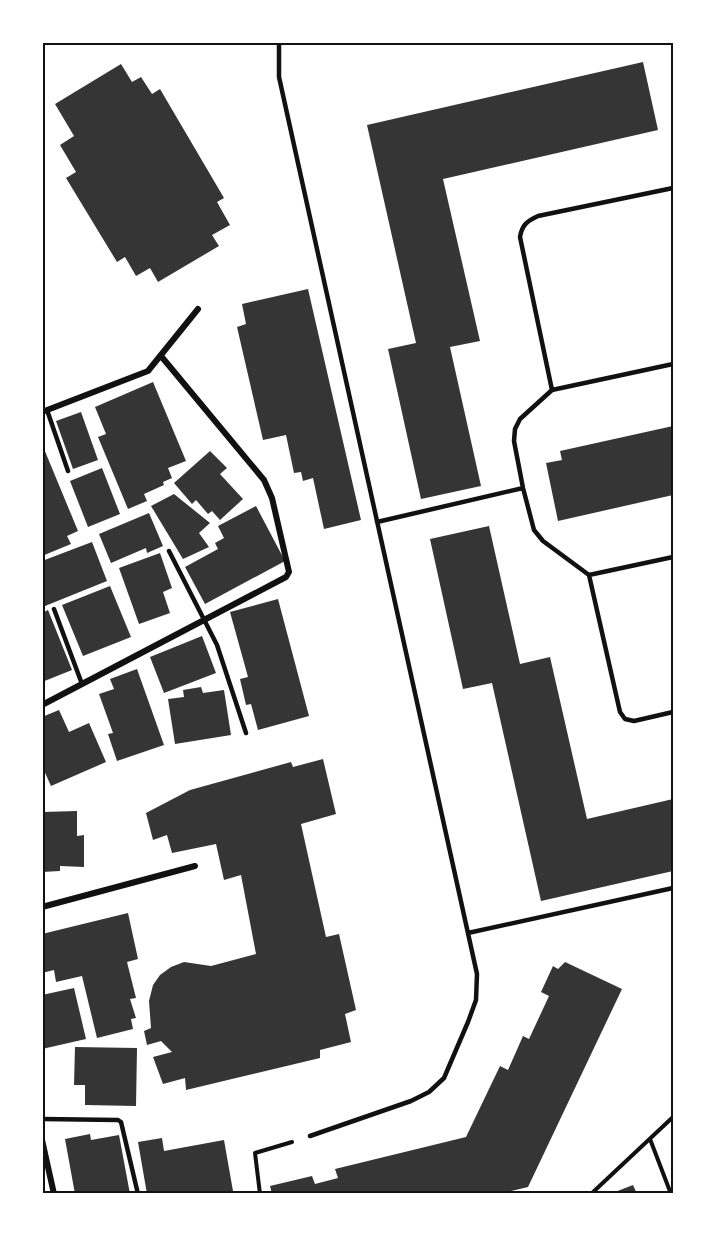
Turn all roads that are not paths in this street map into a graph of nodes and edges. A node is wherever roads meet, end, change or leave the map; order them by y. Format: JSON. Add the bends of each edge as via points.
{"nodes":[{"id":1,"x":279,"y":42,"type":"edge"},
{"id":2,"x":673,"y":188,"type":"edge"},
{"id":3,"x":198,"y":309,"type":"dead end"},
{"id":4,"x":161,"y":356,"type":"junction"},
{"id":5,"x":673,"y":364,"type":"edge"},
{"id":6,"x":552,"y":390,"type":"junction"},
{"id":7,"x":44,"y":411,"type":"edge"},
{"id":8,"x":68,"y":471,"type":"dead end"},
{"id":9,"x":523,"y":488,"type":"junction"},
{"id":10,"x":377,"y":522,"type":"junction"},
{"id":11,"x":169,"y":551,"type":"dead end"},
{"id":12,"x":673,"y":557,"type":"edge"},
{"id":13,"x":589,"y":575,"type":"junction"},
{"id":14,"x":54,"y":609,"type":"dead end"},
{"id":15,"x":204,"y":619,"type":"junction"},
{"id":16,"x":82,"y":684,"type":"junction"},
{"id":17,"x":42,"y":705,"type":"edge"},
{"id":18,"x":673,"y":712,"type":"edge"},
{"id":19,"x":246,"y":733,"type":"dead end"},
{"id":20,"x":195,"y":866,"type":"dead end"},
{"id":21,"x":673,"y":888,"type":"edge"},
{"id":22,"x":42,"y":907,"type":"edge"},
{"id":23,"x":468,"y":933,"type":"junction"},
{"id":24,"x":42,"y":1119,"type":"edge"},
{"id":25,"x":310,"y":1136,"type":"road end"},
{"id":26,"x":42,"y":1140,"type":"edge"},
{"id":27,"x":54,"y":1194,"type":"edge"},
{"id":28,"x":138,"y":1194,"type":"edge"}],
"edges":[{"from":1,"to":10,"type":"lane","via":[[279,76]]},
{"from":2,"to":6,"type":"lane","via":[[538,216],[522,228],[520,237]]},
{"from":3,"to":4,"type":"street"},
{"from":4,"to":7,"type":"street","via":[[148,371]]},
{"from":4,"to":15,"type":"street","via":[[264,480],[290,569],[285,577]]},
{"from":5,"to":6,"type":"lane"},
{"from":6,"to":9,"type":"lane","via":[[520,419],[515,429]]},
{"from":7,"to":8,"type":"lane"},
{"from":9,"to":10,"type":"lane"},
{"from":9,"to":13,"type":"lane","via":[[534,531]]},
{"from":10,"to":23,"type":"lane"},
{"from":11,"to":15,"type":"lane"},
{"from":12,"to":13,"type":"lane"},
{"from":13,"to":18,"type":"lane","via":[[620,712],[625,720],[634,721]]},
{"from":14,"to":16,"type":"lane"},
{"from":15,"to":16,"type":"street"},
{"from":15,"to":19,"type":"lane","via":[[226,667]]},
{"from":16,"to":17,"type":"street"},
{"from":20,"to":22,"type":"street"},
{"from":21,"to":23,"type":"lane"},
{"from":23,"to":25,"type":"lane","via":[[477,974],[476,1000],[444,1078],[411,1101]]},
{"from":24,"to":28,"type":"lane","via":[[122,1122]]},
{"from":26,"to":27,"type":"street"}]}
